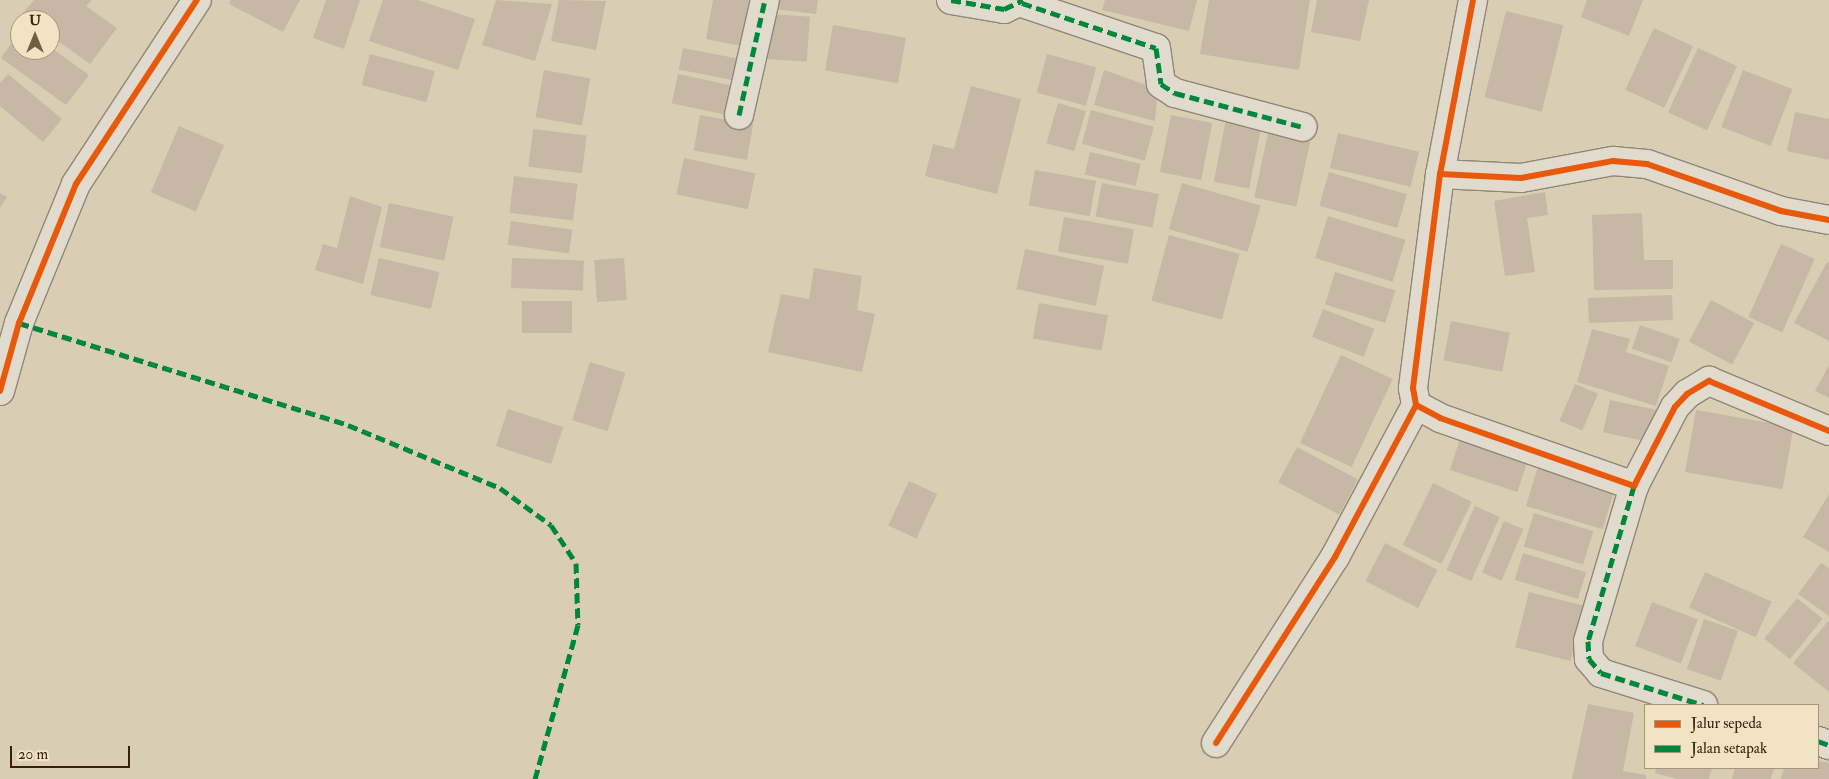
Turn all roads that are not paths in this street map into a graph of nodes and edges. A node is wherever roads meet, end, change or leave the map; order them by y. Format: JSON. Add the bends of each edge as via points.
{"nodes":[{"id":1,"x":197,"y":0,"type":"edge"},
{"id":2,"x":765,"y":0,"type":"edge"},
{"id":3,"x":951,"y":0,"type":"edge"},
{"id":4,"x":1473,"y":0,"type":"edge"},
{"id":5,"x":1023,"y":1,"type":"edge"},
{"id":6,"x":739,"y":115,"type":"dead end"},
{"id":7,"x":1303,"y":127,"type":"dead end"},
{"id":8,"x":1440,"y":174,"type":"junction"},
{"id":9,"x":1829,"y":220,"type":"edge"},
{"id":10,"x":0,"y":391,"type":"edge"},
{"id":11,"x":1416,"y":406,"type":"junction"},
{"id":12,"x":1829,"y":431,"type":"edge"},
{"id":13,"x":1634,"y":486,"type":"junction"},
{"id":14,"x":1700,"y":704,"type":"edge"},
{"id":15,"x":1216,"y":743,"type":"dead end"}],
"edges":[{"from":1,"to":10,"type":"street","via":[[76,184],[19,323]]},
{"from":2,"to":6,"type":"street"},
{"from":3,"to":5,"type":"street","via":[[1004,9]]},
{"from":4,"to":8,"type":"street"},
{"from":5,"to":7,"type":"street","via":[[1156,48],[1161,84],[1175,93]]},
{"from":8,"to":9,"type":"street","via":[[1521,178],[1613,161],[1647,164],[1782,211]]},
{"from":8,"to":11,"type":"street","via":[[1413,388]]},
{"from":11,"to":13,"type":"street","via":[[1440,418]]},
{"from":11,"to":15,"type":"street","via":[[1335,556]]},
{"from":12,"to":13,"type":"street","via":[[1709,381],[1687,394],[1675,408]]},
{"from":13,"to":14,"type":"street","via":[[1588,641],[1589,659],[1601,673]]}]}
